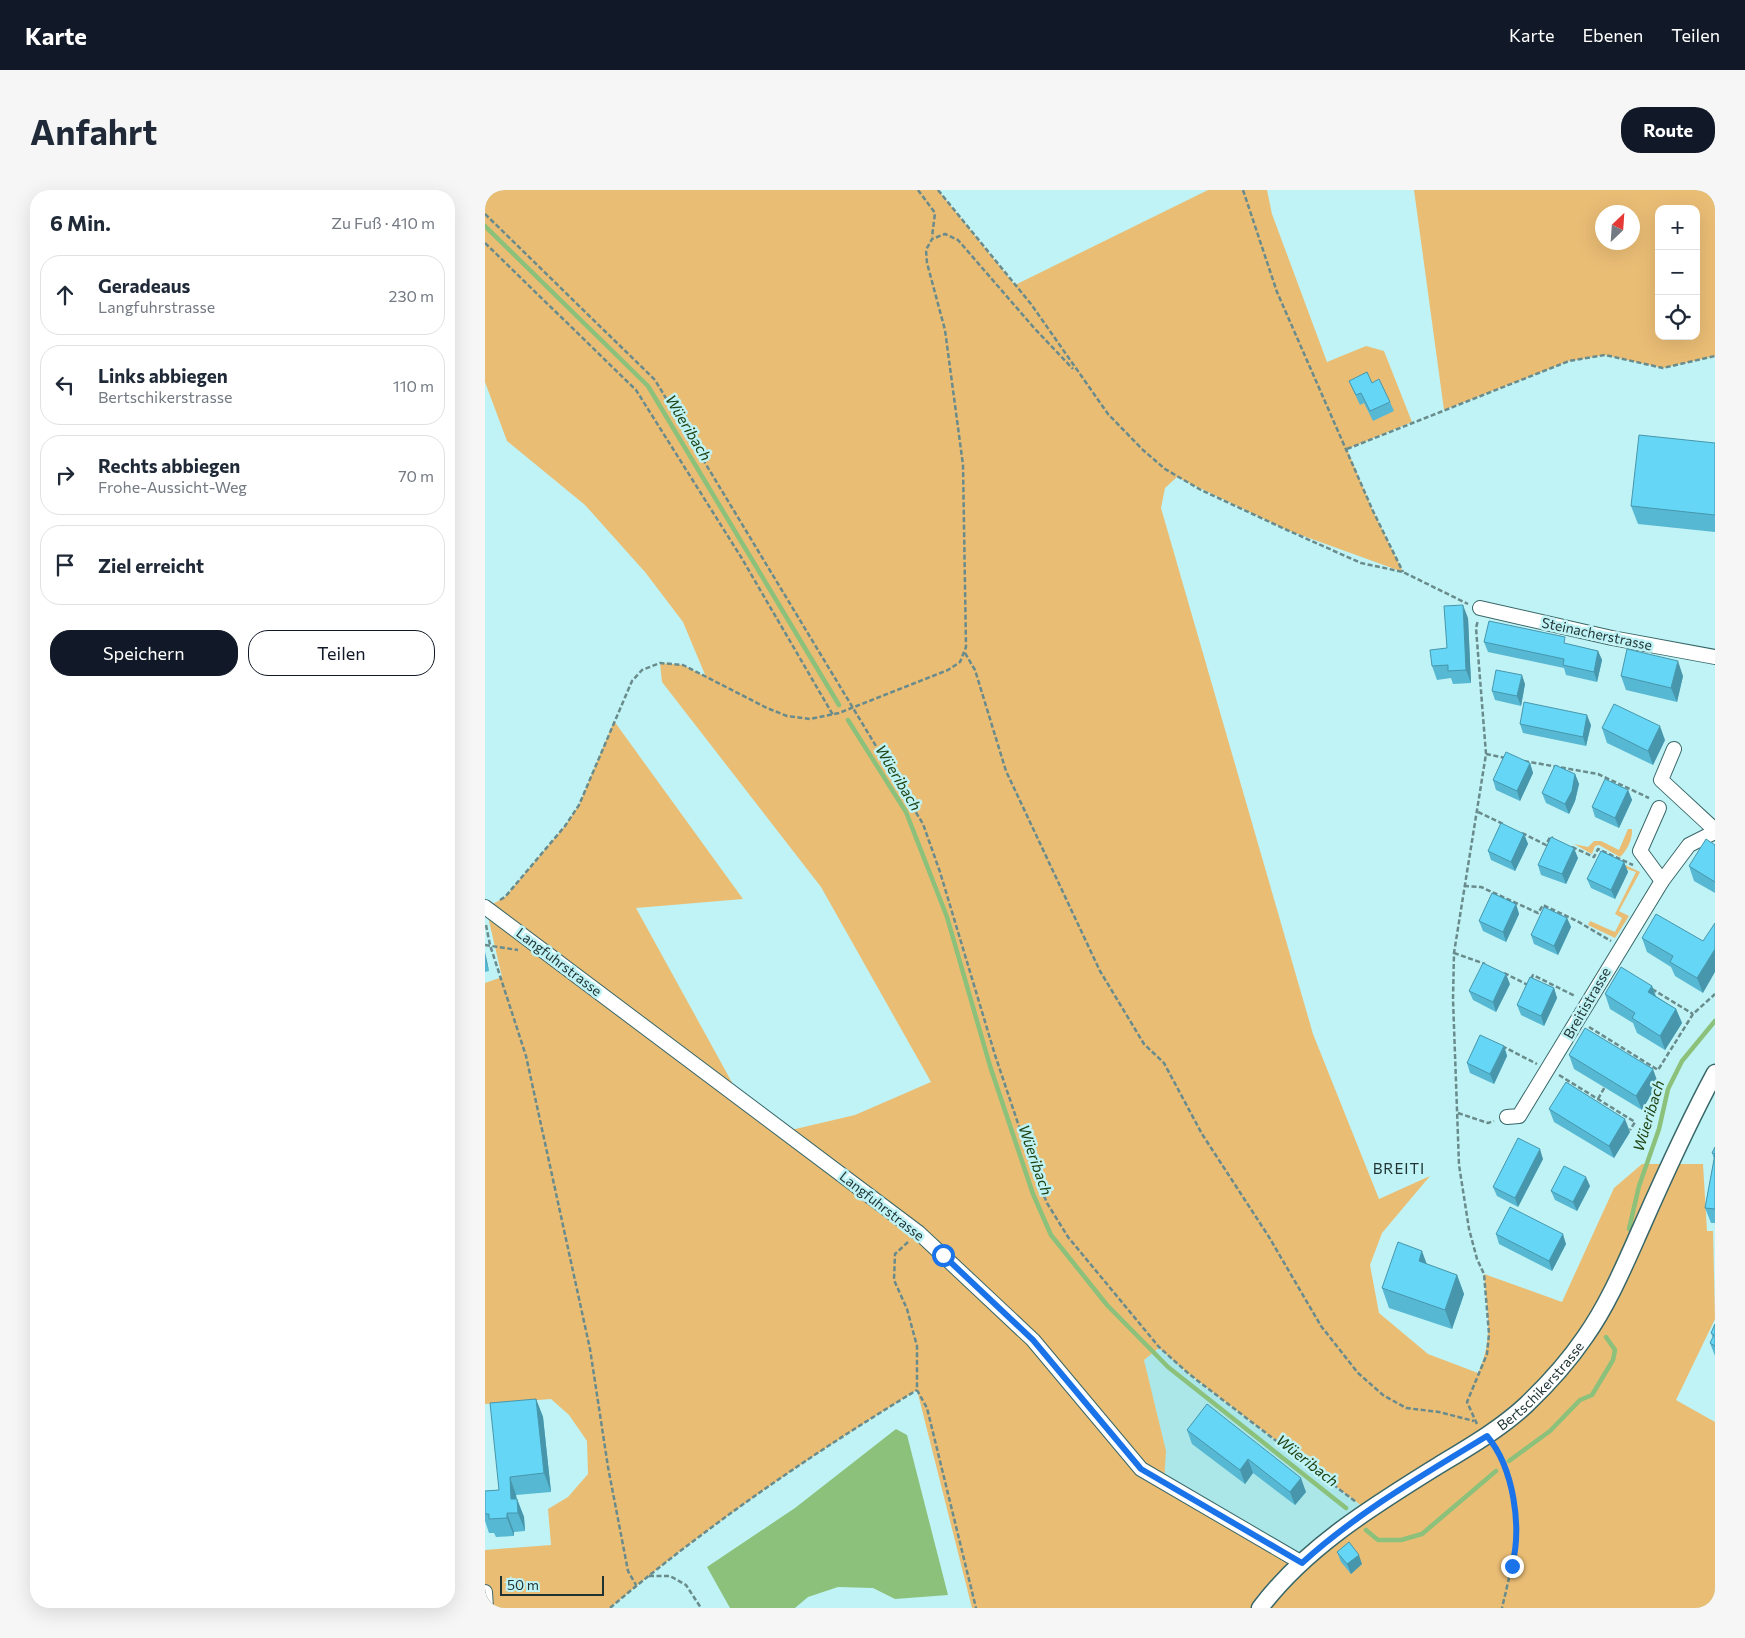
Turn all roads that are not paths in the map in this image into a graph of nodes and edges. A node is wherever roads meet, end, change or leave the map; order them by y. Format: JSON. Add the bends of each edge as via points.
{"nodes":[{"id":1,"x":1481,"y":608,"type":"road end"},
{"id":2,"x":1715,"y":657,"type":"edge"},
{"id":3,"x":1674,"y":749,"type":"dead end"},
{"id":4,"x":1659,"y":808,"type":"road end"},
{"id":5,"x":1715,"y":831,"type":"edge"},
{"id":6,"x":1662,"y":881,"type":"junction"},
{"id":7,"x":485,"y":908,"type":"edge"},
{"id":8,"x":1715,"y":1073,"type":"edge"},
{"id":9,"x":1507,"y":1117,"type":"road end"},
{"id":10,"x":1302,"y":1563,"type":"junction"},
{"id":11,"x":485,"y":1592,"type":"edge"},
{"id":12,"x":486,"y":1608,"type":"edge"},
{"id":13,"x":1260,"y":1608,"type":"edge"}],
"edges":[{"from":1,"to":2,"type":"street","name":"Steinacherstrasse","via":[[1621,640]]},
{"from":3,"to":5,"type":"street","name":"Breitistrasse","via":[[1661,780]]},
{"from":4,"to":6,"type":"street","via":[[1640,850]]},
{"from":5,"to":6,"type":"street","name":"Breitistrasse","via":[[1689,845]]},
{"from":6,"to":9,"type":"street","name":"Breitistrasse","via":[[1519,1116]]},
{"from":7,"to":10,"type":"street","name":"Langfuhrstrasse","via":[[919,1233],[1033,1340],[1141,1469]]},
{"from":8,"to":10,"type":"street","name":"Bertschikerstrasse","via":[[1687,1125],[1613,1291],[1586,1337],[1553,1378],[1524,1407],[1487,1436],[1367,1510]]},
{"from":10,"to":13,"type":"street","name":"Bertschikerstrasse"},
{"from":11,"to":12,"type":"street"}]}
